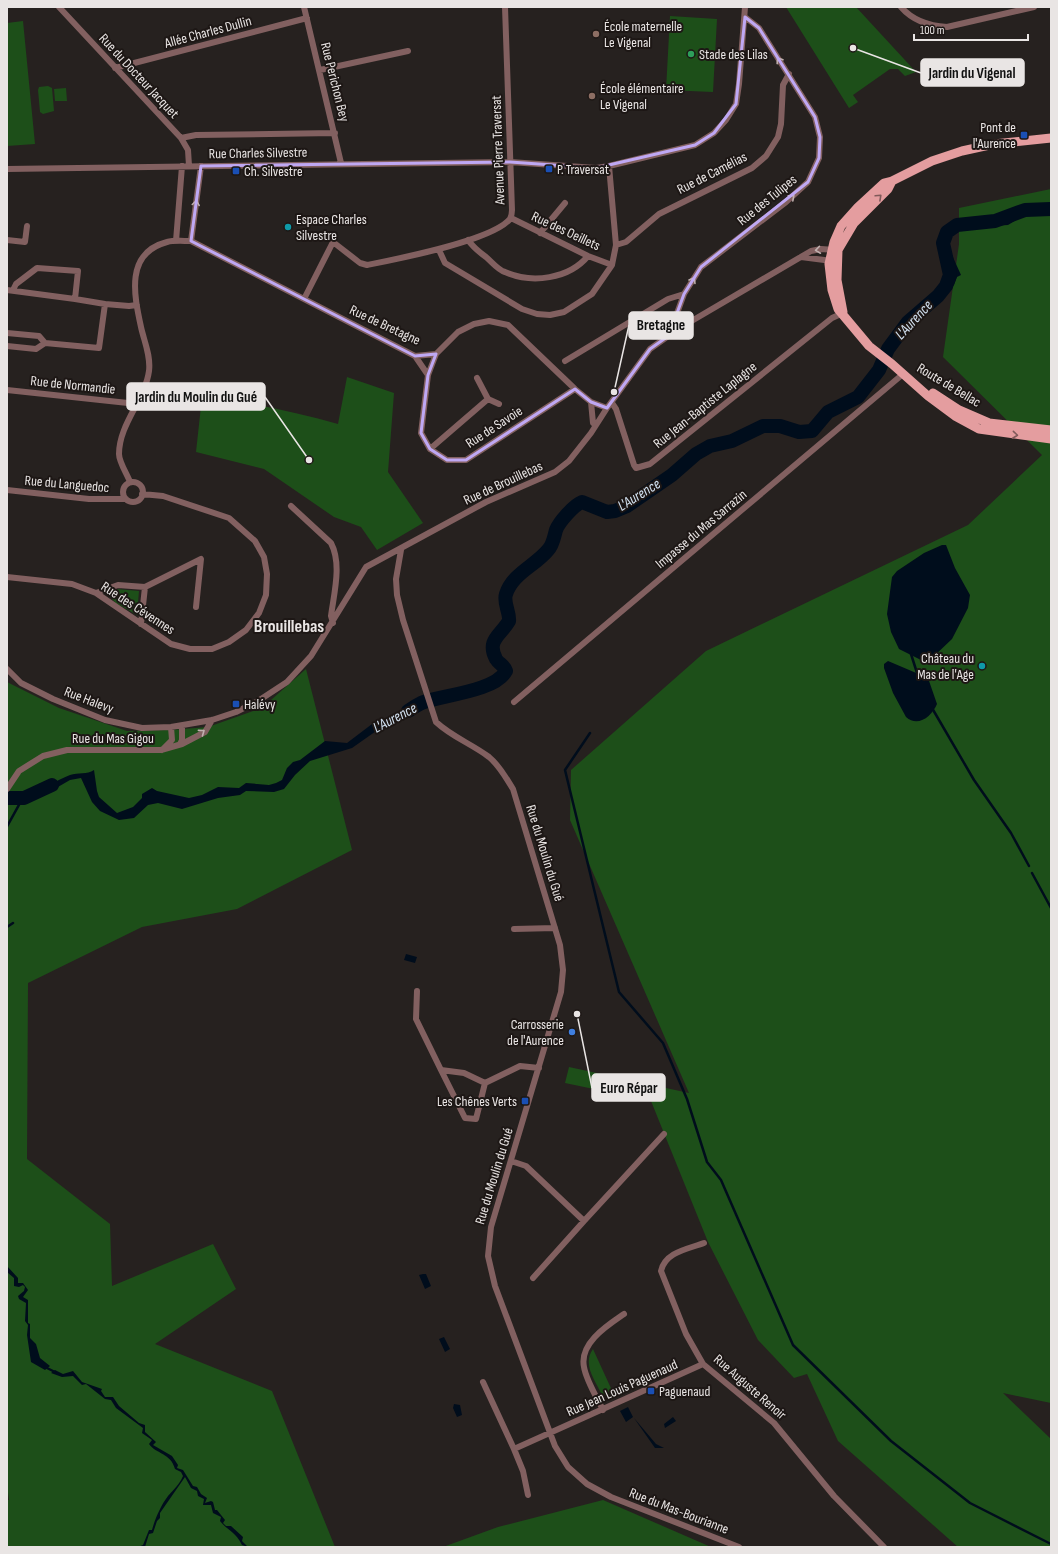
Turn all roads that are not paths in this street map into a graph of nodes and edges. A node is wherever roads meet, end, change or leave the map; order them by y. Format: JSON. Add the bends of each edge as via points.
{"nodes":[{"id":1,"x":59,"y":7,"type":"edge"},
{"id":2,"x":304,"y":7,"type":"edge"},
{"id":3,"x":506,"y":7,"type":"edge"},
{"id":4,"x":745,"y":7,"type":"edge"},
{"id":5,"x":901,"y":7,"type":"edge"},
{"id":6,"x":1034,"y":7,"type":"edge"},
{"id":7,"x":744,"y":17,"type":"junction"},
{"id":8,"x":307,"y":18,"type":"junction"},
{"id":9,"x":408,"y":51,"type":"dead end"},
{"id":10,"x":115,"y":68,"type":"junction"},
{"id":11,"x":320,"y":70,"type":"junction"},
{"id":12,"x":789,"y":74,"type":"junction"},
{"id":13,"x":336,"y":133,"type":"junction"},
{"id":14,"x":181,"y":138,"type":"junction"},
{"id":15,"x":1051,"y":138,"type":"edge"},
{"id":16,"x":510,"y":162,"type":"junction"},
{"id":17,"x":341,"y":163,"type":"junction"},
{"id":18,"x":185,"y":166,"type":"junction"},
{"id":19,"x":201,"y":166,"type":"junction"},
{"id":20,"x":609,"y":166,"type":"junction"},
{"id":21,"x":7,"y":169,"type":"edge"},
{"id":22,"x":565,"y":203,"type":"dead end"},
{"id":23,"x":510,"y":218,"type":"junction"},
{"id":24,"x":27,"y":226,"type":"dead end"},
{"id":25,"x":540,"y":233,"type":"junction"},
{"id":26,"x":7,"y":240,"type":"edge"},
{"id":27,"x":468,"y":240,"type":"junction"},
{"id":28,"x":176,"y":241,"type":"junction"},
{"id":29,"x":191,"y":241,"type":"junction"},
{"id":30,"x":616,"y":245,"type":"junction"},
{"id":31,"x":439,"y":250,"type":"junction"},
{"id":32,"x":835,"y":250,"type":"junction"},
{"id":33,"x":588,"y":256,"type":"junction"},
{"id":34,"x":800,"y":257,"type":"junction"},
{"id":35,"x":833,"y":261,"type":"junction"},
{"id":36,"x":612,"y":265,"type":"junction"},
{"id":37,"x":10,"y":290,"type":"edge"},
{"id":38,"x":684,"y":294,"type":"junction"},
{"id":39,"x":75,"y":299,"type":"junction"},
{"id":40,"x":304,"y":299,"type":"junction"},
{"id":41,"x":105,"y":304,"type":"junction"},
{"id":42,"x":137,"y":305,"type":"junction"},
{"id":43,"x":843,"y":313,"type":"junction"},
{"id":44,"x":678,"y":329,"type":"junction"},
{"id":45,"x":7,"y":333,"type":"edge"},
{"id":46,"x":45,"y":343,"type":"junction"},
{"id":47,"x":7,"y":346,"type":"edge"},
{"id":48,"x":436,"y":354,"type":"junction"},
{"id":49,"x":415,"y":356,"type":"junction"},
{"id":50,"x":565,"y":361,"type":"dead end"},
{"id":51,"x":904,"y":374,"type":"junction"},
{"id":52,"x":428,"y":375,"type":"junction"},
{"id":53,"x":477,"y":378,"type":"dead end"},
{"id":54,"x":575,"y":389,"type":"junction"},
{"id":55,"x":7,"y":390,"type":"edge"},
{"id":56,"x":488,"y":399,"type":"junction"},
{"id":57,"x":591,"y":402,"type":"junction"},
{"id":58,"x":612,"y":403,"type":"junction"},
{"id":59,"x":499,"y":404,"type":"dead end"},
{"id":60,"x":135,"y":408,"type":"junction"},
{"id":61,"x":607,"y":408,"type":"junction"},
{"id":62,"x":596,"y":425,"type":"junction"},
{"id":63,"x":1051,"y":430,"type":"edge"},
{"id":64,"x":1051,"y":439,"type":"edge"},
{"id":65,"x":430,"y":449,"type":"junction"},
{"id":66,"x":130,"y":482,"type":"junction"},
{"id":67,"x":7,"y":490,"type":"edge"},
{"id":68,"x":142,"y":494,"type":"junction"},
{"id":69,"x":126,"y":499,"type":"junction"},
{"id":70,"x":290,"y":506,"type":"dead end"},
{"id":71,"x":401,"y":550,"type":"junction"},
{"id":72,"x":7,"y":577,"type":"edge"},
{"id":73,"x":144,"y":587,"type":"junction"},
{"id":74,"x":96,"y":593,"type":"junction"},
{"id":75,"x":196,"y":607,"type":"dead end"},
{"id":76,"x":333,"y":622,"type":"junction"},
{"id":77,"x":141,"y":624,"type":"junction"},
{"id":78,"x":7,"y":670,"type":"edge"},
{"id":79,"x":514,"y":702,"type":"dead end"},
{"id":80,"x":212,"y":720,"type":"junction"},
{"id":81,"x":182,"y":726,"type":"junction"},
{"id":82,"x":171,"y":727,"type":"junction"},
{"id":83,"x":180,"y":744,"type":"junction"},
{"id":84,"x":161,"y":750,"type":"junction"},
{"id":85,"x":7,"y":789,"type":"edge"},
{"id":86,"x":555,"y":928,"type":"junction"},
{"id":87,"x":514,"y":929,"type":"dead end"},
{"id":88,"x":417,"y":991,"type":"dead end"},
{"id":89,"x":539,"y":1068,"type":"junction"},
{"id":90,"x":441,"y":1070,"type":"junction"},
{"id":91,"x":485,"y":1084,"type":"junction"},
{"id":92,"x":664,"y":1134,"type":"dead end"},
{"id":93,"x":511,"y":1161,"type":"junction"},
{"id":94,"x":584,"y":1221,"type":"junction"},
{"id":95,"x":704,"y":1243,"type":"dead end"},
{"id":96,"x":533,"y":1278,"type":"dead end"},
{"id":97,"x":624,"y":1314,"type":"dead end"},
{"id":98,"x":703,"y":1364,"type":"junction"},
{"id":99,"x":483,"y":1382,"type":"dead end"},
{"id":100,"x":603,"y":1410,"type":"junction"},
{"id":101,"x":551,"y":1434,"type":"junction"},
{"id":102,"x":514,"y":1449,"type":"junction"},
{"id":103,"x":528,"y":1495,"type":"dead end"},
{"id":104,"x":611,"y":1497,"type":"joint"},
{"id":105,"x":739,"y":1547,"type":"edge"},
{"id":106,"x":884,"y":1547,"type":"edge"}],
"edges":[{"from":1,"to":10,"type":"street","name":"Rue du Docteur Jacquet"},
{"from":2,"to":8,"type":"street","name":"Rue Perichon Bey"},
{"from":3,"to":16,"type":"street","name":"Avenue Pierre Traversat"},
{"from":4,"to":7,"type":"street","name":"Rue Charles Silvestre"},
{"from":5,"to":6,"type":"street","via":[[914,18],[933,26],[947,28]]},
{"from":12,"to":7,"type":"street","name":"Rue des Tulipes","one_way":true,"via":[[759,28]]},
{"from":7,"to":20,"type":"street","name":"Rue Charles Silvestre","via":[[736,104],[726,120],[714,133],[695,145]]},
{"from":8,"to":10,"type":"street","name":"Allée Charles Dullin"},
{"from":8,"to":11,"type":"street","name":"Rue Perichon Bey"},
{"from":9,"to":11,"type":"street"},
{"from":10,"to":14,"type":"street","name":"Rue du Docteur Jacquet"},
{"from":11,"to":13,"type":"street","name":"Rue Perichon Bey"},
{"from":12,"to":30,"type":"street","name":"Rue de Camélias","via":[[783,86],[778,137],[766,156],[752,168],[659,214],[626,242]]},
{"from":38,"to":12,"type":"street","name":"Rue des Tulipes","one_way":true,"via":[[701,267],[808,182],[819,158],[820,137],[815,117]]},
{"from":13,"to":14,"type":"street","via":[[196,135]]},
{"from":13,"to":17,"type":"street","name":"Rue Perichon Bey"},
{"from":14,"to":18,"type":"street","name":"Rue du Docteur Jacquet","via":[[188,150]]},
{"from":15,"to":32,"type":"main road","via":[[994,144],[962,151],[932,160],[884,183],[841,226]]},
{"from":16,"to":17,"type":"street","name":"Rue Charles Silvestre"},
{"from":16,"to":20,"type":"street","name":"Rue Charles Silvestre","via":[[596,168]]},
{"from":16,"to":23,"type":"street","name":"Avenue Pierre Traversat"},
{"from":17,"to":19,"type":"street","name":"Rue Charles Silvestre"},
{"from":18,"to":19,"type":"street","name":"Rue Charles Silvestre"},
{"from":18,"to":21,"type":"street","name":"Rue Charles Silvestre"},
{"from":18,"to":28,"type":"street","name":"Rue du Docteur Jacquet"},
{"from":29,"to":19,"type":"street","one_way":true},
{"from":20,"to":30,"type":"street"},
{"from":22,"to":25,"type":"street"},
{"from":23,"to":25,"type":"street","name":"Rue des Oeillets"},
{"from":23,"to":27,"type":"street","name":"Avenue Pierre Traversat","via":[[498,229]]},
{"from":24,"to":26,"type":"street","via":[[25,242]]},
{"from":25,"to":33,"type":"street","name":"Rue des Oeillets"},
{"from":27,"to":31,"type":"street","name":"Avenue Pierre Traversat"},
{"from":27,"to":33,"type":"street","via":[[504,272],[529,278],[551,278],[583,263]]},
{"from":28,"to":29,"type":"street"},
{"from":28,"to":42,"type":"street","via":[[167,242],[149,251],[141,261],[134,277]]},
{"from":29,"to":40,"type":"street","name":"Rue de Bretagne"},
{"from":30,"to":36,"type":"street"},
{"from":31,"to":36,"type":"street","via":[[445,263],[522,309],[537,314],[564,312],[592,294]]},
{"from":31,"to":40,"type":"street","name":"Avenue Pierre Traversat","via":[[367,265],[360,263],[333,242]]},
{"from":32,"to":34,"type":"street","name":"Rue de Brouillebas","one_way":true,"via":[[821,249]]},
{"from":32,"to":35,"type":"main road"},
{"from":33,"to":36,"type":"street","name":"Rue des Oeillets"},
{"from":34,"to":35,"type":"street"},
{"from":34,"to":44,"type":"street","name":"Rue de Brouillebas"},
{"from":35,"to":43,"type":"main road"},
{"from":37,"to":39,"type":"street"},
{"from":37,"to":39,"type":"street","via":[[37,268],[78,271]]},
{"from":38,"to":44,"type":"street","name":"Rue des Tulipes","via":[[676,316]]},
{"from":38,"to":50,"type":"street","via":[[668,300]]},
{"from":39,"to":41,"type":"street"},
{"from":40,"to":49,"type":"street","name":"Rue de Bretagne"},
{"from":41,"to":42,"type":"street"},
{"from":41,"to":46,"type":"street","via":[[99,348]]},
{"from":42,"to":60,"type":"street","via":[[149,355],[149,371]]},
{"from":43,"to":51,"type":"main road","name":"Route de Bellac","via":[[849,324],[869,346]]},
{"from":43,"to":58,"type":"street","name":"Rue Jean-Baptiste Laplagne","via":[[832,318],[650,464],[636,468],[634,465]]},
{"from":44,"to":58,"type":"street","name":"Rue de Brouillebas","via":[[650,349]]},
{"from":45,"to":46,"type":"street","via":[[39,336]]},
{"from":46,"to":47,"type":"street","via":[[36,349]]},
{"from":48,"to":49,"type":"street","name":"Rue de Bretagne"},
{"from":48,"to":52,"type":"street"},
{"from":48,"to":54,"type":"street","name":"Rue de Bretagne","via":[[458,332],[474,324],[489,321],[508,325]]},
{"from":49,"to":52,"type":"street"},
{"from":51,"to":63,"type":"main road","name":"Route de Bellac","via":[[959,410],[978,419],[998,425]]},
{"from":51,"to":64,"type":"main road","name":"Route de Bellac","one_way":true,"via":[[909,381],[946,410],[979,429]]},
{"from":51,"to":79,"type":"street","name":"Impasse du Mas Sarrazin"},
{"from":52,"to":65,"type":"street","via":[[421,433]]},
{"from":53,"to":56,"type":"street"},
{"from":54,"to":57,"type":"street"},
{"from":54,"to":65,"type":"street","name":"Rue de Savoie","via":[[466,460],[447,460]]},
{"from":55,"to":60,"type":"street","name":"Rue de Normandie","via":[[128,403]]},
{"from":56,"to":59,"type":"street"},
{"from":56,"to":65,"type":"street"},
{"from":57,"to":61,"type":"street"},
{"from":57,"to":62,"type":"street","via":[[593,423]]},
{"from":58,"to":61,"type":"street","name":"Rue de Brouillebas"},
{"from":60,"to":66,"type":"street","via":[[122,438],[118,455]]},
{"from":61,"to":62,"type":"street","name":"Rue de Brouillebas"},
{"from":62,"to":71,"type":"street","name":"Rue de Brouillebas","via":[[569,461],[554,472],[486,502]]},
{"from":66,"to":68,"type":"street","via":[[137,483],[142,488]]},
{"from":66,"to":69,"type":"street","via":[[123,490]]},
{"from":67,"to":69,"type":"street","name":"Rue du Languedoc","via":[[89,499]]},
{"from":68,"to":69,"type":"street","via":[[139,500],[134,502]]},
{"from":68,"to":77,"type":"street","name":"Rue des Cévennes","via":[[163,496],[228,518],[255,541],[264,557],[267,574],[266,595],[246,630],[229,642],[212,649],[190,649],[171,644]]},
{"from":70,"to":76,"type":"street","via":[[331,543],[335,550],[337,561],[331,616]]},
{"from":71,"to":76,"type":"street","name":"Rue de Brouillebas","via":[[366,567]]},
{"from":71,"to":86,"type":"street","name":"Rue du Moulin du Gué","via":[[396,579],[403,620],[436,722],[489,757],[513,789]]},
{"from":72,"to":74,"type":"street","name":"Rue des Cévennes","via":[[72,584]]},
{"from":73,"to":74,"type":"street","via":[[118,585]]},
{"from":73,"to":75,"type":"street","via":[[201,559]]},
{"from":73,"to":77,"type":"street"},
{"from":74,"to":77,"type":"street","name":"Rue des Cévennes"},
{"from":76,"to":80,"type":"street","name":"Rue de Brouillebas","via":[[311,656],[287,682],[258,701]]},
{"from":78,"to":82,"type":"street","name":"Rue Halevy","via":[[21,683],[105,720],[142,728]]},
{"from":80,"to":81,"type":"street","name":"Rue de Brouillebas"},
{"from":83,"to":80,"type":"street","name":"Rue du Mas Gigou","one_way":true,"via":[[205,732]]},
{"from":81,"to":82,"type":"street","name":"Rue Halevy"},
{"from":81,"to":83,"type":"street"},
{"from":82,"to":84,"type":"street","name":"Rue du Mas Gigou","via":[[172,740]]},
{"from":83,"to":84,"type":"street","name":"Rue du Mas Gigou"},
{"from":84,"to":85,"type":"street","name":"Rue du Mas Gigou","via":[[67,750],[43,756],[20,771]]},
{"from":86,"to":87,"type":"street"},
{"from":86,"to":89,"type":"street","name":"Rue du Moulin du Gué","via":[[563,970],[561,992]]},
{"from":88,"to":90,"type":"street","via":[[416,1019]]},
{"from":89,"to":91,"type":"street","via":[[520,1066]]},
{"from":89,"to":93,"type":"street","name":"Rue du Moulin du Gué"},
{"from":90,"to":91,"type":"street","via":[[464,1073]]},
{"from":90,"to":91,"type":"street","via":[[465,1118],[476,1119]]},
{"from":92,"to":94,"type":"street"},
{"from":93,"to":94,"type":"street","via":[[526,1166]]},
{"from":93,"to":101,"type":"street","name":"Rue du Moulin du Gué","via":[[489,1236],[488,1256],[494,1286]]},
{"from":94,"to":96,"type":"street"},
{"from":95,"to":98,"type":"street","name":"Rue Auguste Renoir","via":[[668,1257],[661,1271],[686,1334]]},
{"from":97,"to":100,"type":"street","via":[[600,1331],[584,1356],[584,1368]]},
{"from":98,"to":100,"type":"street","name":"Rue Jean Louis Paguenaud"},
{"from":98,"to":106,"type":"street","name":"Rue Auguste Renoir","via":[[774,1423],[834,1496]]},
{"from":99,"to":102,"type":"street"},
{"from":100,"to":101,"type":"street","name":"Rue Jean Louis Paguenaud"},
{"from":101,"to":102,"type":"street","name":"Rue Jean Louis Paguenaud"},
{"from":101,"to":104,"type":"street","name":"Rue du Moulin du Gué","via":[[568,1467],[587,1484]]},
{"from":102,"to":103,"type":"street","via":[[523,1471]]},
{"from":104,"to":105,"type":"street","name":"Rue du Mas-Bourianne"}]}
